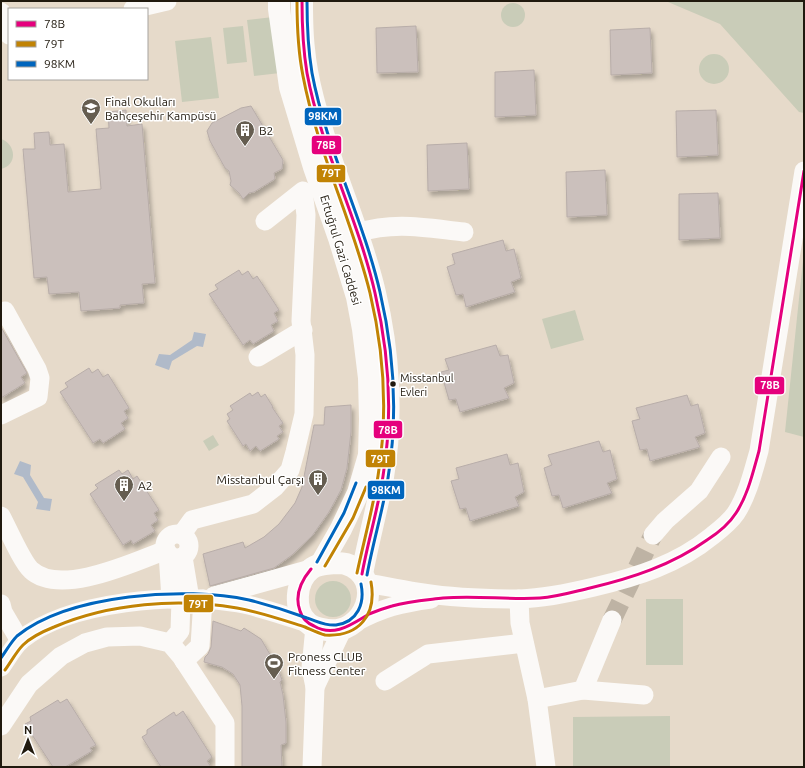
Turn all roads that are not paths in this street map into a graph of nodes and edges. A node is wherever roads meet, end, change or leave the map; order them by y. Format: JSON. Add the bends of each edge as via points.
{"nodes":[{"id":1,"x":167,"y":1,"type":"edge"},
{"id":2,"x":279,"y":1,"type":"edge"},
{"id":3,"x":302,"y":1,"type":"edge"},
{"id":4,"x":137,"y":8,"type":"edge"},
{"id":5,"x":1,"y":12,"type":"edge"},
{"id":6,"x":8,"y":33,"type":"edge"},
{"id":7,"x":804,"y":172,"type":"edge"},
{"id":8,"x":265,"y":221,"type":"dead end"},
{"id":9,"x":464,"y":232,"type":"dead end"},
{"id":10,"x":357,"y":233,"type":"junction"},
{"id":11,"x":5,"y":311,"type":"dead end"},
{"id":12,"x":303,"y":330,"type":"junction"},
{"id":13,"x":258,"y":357,"type":"dead end"},
{"id":14,"x":1,"y":415,"type":"edge"},
{"id":15,"x":721,"y":457,"type":"dead end"},
{"id":16,"x":1,"y":516,"type":"edge"},
{"id":17,"x":653,"y":535,"type":"tunnel mouth"},
{"id":18,"x":172,"y":553,"type":"junction"},
{"id":19,"x":316,"y":567,"type":"junction"},
{"id":20,"x":364,"y":579,"type":"junction"},
{"id":21,"x":454,"y":597,"type":"junction"},
{"id":22,"x":186,"y":599,"type":"junction"},
{"id":23,"x":519,"y":599,"type":"junction"},
{"id":24,"x":1,"y":604,"type":"edge"},
{"id":25,"x":612,"y":620,"type":"tunnel mouth"},
{"id":26,"x":311,"y":625,"type":"junction"},
{"id":27,"x":349,"y":626,"type":"junction"},
{"id":28,"x":20,"y":641,"type":"junction"},
{"id":29,"x":170,"y":643,"type":"junction"},
{"id":30,"x":524,"y":643,"type":"junction"},
{"id":31,"x":184,"y":661,"type":"junction"},
{"id":32,"x":1,"y":667,"type":"edge"},
{"id":33,"x":386,"y":681,"type":"dead end"},
{"id":34,"x":315,"y":686,"type":"junction"},
{"id":35,"x":583,"y":690,"type":"junction"},
{"id":36,"x":644,"y":695,"type":"dead end"},
{"id":37,"x":537,"y":699,"type":"junction"},
{"id":38,"x":1,"y":726,"type":"edge"},
{"id":39,"x":225,"y":767,"type":"edge"},
{"id":40,"x":312,"y":767,"type":"edge"},
{"id":41,"x":546,"y":767,"type":"edge"}],
"edges":[{"from":1,"to":4,"type":"street"},
{"from":2,"to":19,"type":"main road","name":"Ertuğrul Gazi Caddesi","via":[[290,87],[314,167],[352,275],[363,329],[369,378],[369,455],[358,493],[341,529]]},
{"from":3,"to":10,"type":"main road","name":"Ertuğrul Gazi Caddesi","via":[[304,50],[311,87],[328,150]]},
{"from":5,"to":6,"type":"street"},
{"from":7,"to":23,"type":"street","via":[[759,450],[749,487],[736,513],[723,528],[702,544],[652,571],[618,582],[552,597]]},
{"from":8,"to":12,"type":"street","via":[[303,191],[306,215]]},
{"from":9,"to":10,"type":"street","via":[[393,226]]},
{"from":10,"to":20,"type":"main road","name":"Ertuğrul Gazi Caddesi","via":[[379,312],[385,351],[389,411],[383,476]]},
{"from":11,"to":14,"type":"street","via":[[40,378],[38,396]]},
{"from":12,"to":13,"type":"street"},
{"from":12,"to":18,"type":"street","via":[[304,414],[290,470],[275,487],[253,504],[192,520],[182,534],[190,543],[188,551]]},
{"from":15,"to":17,"type":"street","via":[[699,491]]},
{"from":16,"to":18,"type":"street","via":[[30,570],[44,578],[59,580],[98,575]]},
{"from":18,"to":22,"type":"street"},
{"from":19,"to":20,"type":"main road","via":[[334,562],[346,564]]},
{"from":19,"to":22,"type":"street"},
{"from":19,"to":26,"type":"main road","via":[[302,580],[298,592],[300,614]]},
{"from":20,"to":21,"type":"street","via":[[422,593]]},
{"from":20,"to":27,"type":"main road","via":[[367,602],[363,613]]},
{"from":21,"to":23,"type":"street"},
{"from":21,"to":27,"type":"street","via":[[392,606]]},
{"from":22,"to":26,"type":"street","via":[[237,603]]},
{"from":22,"to":28,"type":"street","via":[[109,605],[70,614],[41,626]]},
{"from":22,"to":29,"type":"street","via":[[180,631]]},
{"from":22,"to":31,"type":"street","via":[[200,646]]},
{"from":23,"to":30,"type":"street"},
{"from":24,"to":28,"type":"street"},
{"from":25,"to":35,"type":"street"},
{"from":26,"to":27,"type":"main road","via":[[329,631]]},
{"from":26,"to":34,"type":"street","via":[[311,668]]},
{"from":27,"to":34,"type":"street"},
{"from":28,"to":32,"type":"street"},
{"from":29,"to":31,"type":"street"},
{"from":29,"to":38,"type":"street","via":[[140,636],[107,637],[85,643],[61,656],[29,684]]},
{"from":30,"to":33,"type":"street","via":[[428,654]]},
{"from":30,"to":37,"type":"street"},
{"from":31,"to":39,"type":"street","via":[[225,723]]},
{"from":34,"to":40,"type":"street"},
{"from":35,"to":36,"type":"street"},
{"from":35,"to":37,"type":"street"},
{"from":37,"to":41,"type":"street"}]}
